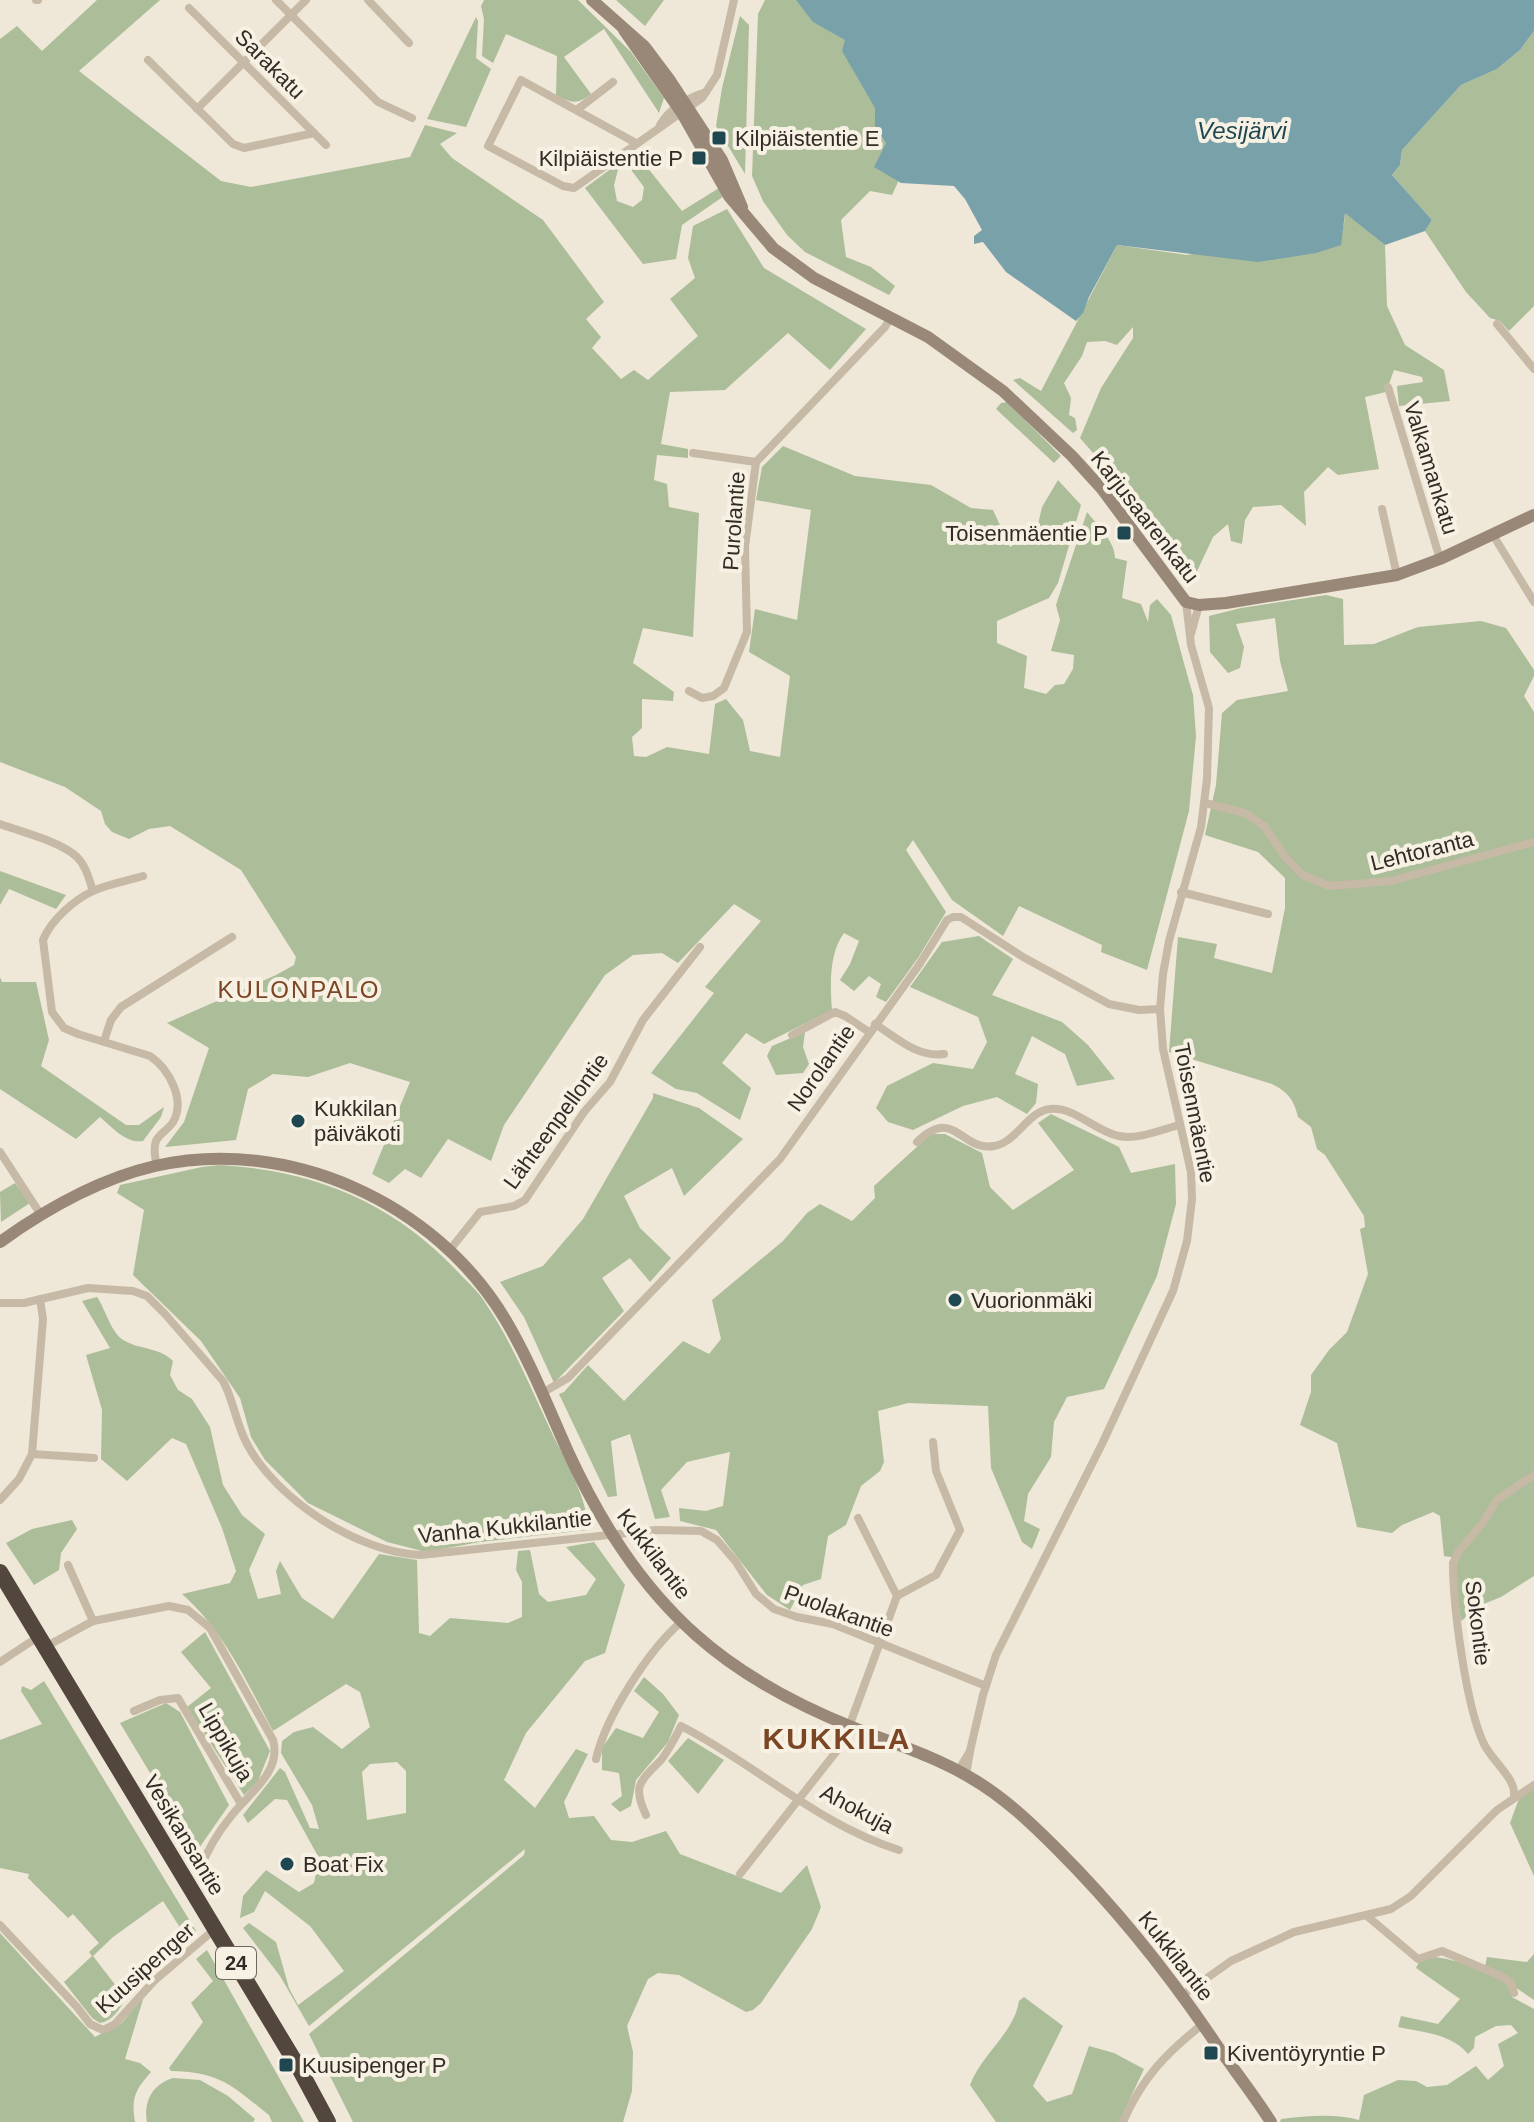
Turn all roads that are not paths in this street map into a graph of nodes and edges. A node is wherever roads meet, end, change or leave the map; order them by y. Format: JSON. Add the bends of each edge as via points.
{"nodes":[{"id":1,"x":276,"y":0,"type":"edge"},
{"id":2,"x":306,"y":0,"type":"edge"},
{"id":3,"x":368,"y":0,"type":"edge"},
{"id":4,"x":592,"y":0,"type":"edge"},
{"id":5,"x":734,"y":0,"type":"edge"},
{"id":6,"x":189,"y":8,"type":"dead end"},
{"id":7,"x":291,"y":15,"type":"junction"},
{"id":8,"x":409,"y":43,"type":"dead end"},
{"id":9,"x":148,"y":60,"type":"dead end"},
{"id":10,"x":243,"y":62,"type":"junction"},
{"id":11,"x":613,"y":82,"type":"dead end"},
{"id":12,"x":683,"y":107,"type":"junction"},
{"id":13,"x":197,"y":109,"type":"junction"},
{"id":14,"x":578,"y":109,"type":"junction"},
{"id":15,"x":412,"y":118,"type":"dead end"},
{"id":16,"x":314,"y":133,"type":"junction"},
{"id":17,"x":636,"y":143,"type":"junction"},
{"id":18,"x":326,"y":145,"type":"dead end"},
{"id":19,"x":891,"y":317,"type":"junction"},
{"id":20,"x":1497,"y":324,"type":"dead end"},
{"id":21,"x":1534,"y":369,"type":"edge"},
{"id":22,"x":1388,"y":387,"type":"dead end"},
{"id":23,"x":693,"y":453,"type":"dead end"},
{"id":24,"x":756,"y":462,"type":"junction"},
{"id":25,"x":1382,"y":509,"type":"dead end"},
{"id":26,"x":1534,"y":515,"type":"edge"},
{"id":27,"x":1493,"y":535,"type":"junction"},
{"id":28,"x":1440,"y":559,"type":"junction"},
{"id":29,"x":1397,"y":575,"type":"junction"},
{"id":30,"x":1534,"y":602,"type":"edge"},
{"id":31,"x":1193,"y":603,"type":"junction"},
{"id":32,"x":689,"y":691,"type":"dead end"},
{"id":33,"x":1205,"y":803,"type":"junction"},
{"id":34,"x":0,"y":824,"type":"edge"},
{"id":35,"x":1534,"y":842,"type":"edge"},
{"id":36,"x":143,"y":876,"type":"dead end"},
{"id":37,"x":93,"y":891,"type":"junction"},
{"id":38,"x":1181,"y":892,"type":"junction"},
{"id":39,"x":1268,"y":914,"type":"dead end"},
{"id":40,"x":232,"y":937,"type":"dead end"},
{"id":41,"x":700,"y":947,"type":"dead end"},
{"id":42,"x":1160,"y":1009,"type":"junction"},
{"id":43,"x":875,"y":1024,"type":"junction"},
{"id":44,"x":869,"y":1032,"type":"junction"},
{"id":45,"x":792,"y":1035,"type":"dead end"},
{"id":46,"x":104,"y":1041,"type":"junction"},
{"id":47,"x":944,"y":1054,"type":"dead end"},
{"id":48,"x":1179,"y":1125,"type":"junction"},
{"id":49,"x":917,"y":1142,"type":"dead end"},
{"id":50,"x":0,"y":1152,"type":"edge"},
{"id":51,"x":157,"y":1166,"type":"junction"},
{"id":52,"x":41,"y":1215,"type":"junction"},
{"id":53,"x":0,"y":1242,"type":"edge"},
{"id":54,"x":449,"y":1251,"type":"junction"},
{"id":55,"x":40,"y":1299,"type":"junction"},
{"id":56,"x":0,"y":1303,"type":"edge"},
{"id":57,"x":542,"y":1393,"type":"junction"},
{"id":58,"x":933,"y":1442,"type":"dead end"},
{"id":59,"x":32,"y":1454,"type":"junction"},
{"id":60,"x":94,"y":1458,"type":"dead end"},
{"id":61,"x":1534,"y":1475,"type":"edge"},
{"id":62,"x":0,"y":1500,"type":"edge"},
{"id":63,"x":858,"y":1518,"type":"dead end"},
{"id":64,"x":611,"y":1535,"type":"junction"},
{"id":65,"x":68,"y":1565,"type":"dead end"},
{"id":66,"x":0,"y":1572,"type":"edge"},
{"id":67,"x":897,"y":1596,"type":"junction"},
{"id":68,"x":93,"y":1621,"type":"junction"},
{"id":69,"x":681,"y":1622,"type":"junction"},
{"id":70,"x":41,"y":1642,"type":"junction"},
{"id":71,"x":878,"y":1643,"type":"junction"},
{"id":72,"x":0,"y":1662,"type":"edge"},
{"id":73,"x":986,"y":1686,"type":"junction"},
{"id":74,"x":134,"y":1711,"type":"dead end"},
{"id":75,"x":850,"y":1726,"type":"junction"},
{"id":76,"x":596,"y":1759,"type":"dead end"},
{"id":77,"x":962,"y":1773,"type":"junction"},
{"id":78,"x":1534,"y":1785,"type":"edge"},
{"id":79,"x":1514,"y":1796,"type":"junction"},
{"id":80,"x":800,"y":1798,"type":"junction"},
{"id":81,"x":241,"y":1804,"type":"junction"},
{"id":82,"x":646,"y":1815,"type":"dead end"},
{"id":83,"x":899,"y":1850,"type":"dead end"},
{"id":84,"x":200,"y":1870,"type":"dead end"},
{"id":85,"x":740,"y":1874,"type":"dead end"},
{"id":86,"x":1367,"y":1916,"type":"junction"},
{"id":87,"x":0,"y":1925,"type":"edge"},
{"id":88,"x":215,"y":1929,"type":"junction"},
{"id":89,"x":1514,"y":1993,"type":"dead end"},
{"id":90,"x":1183,"y":1995,"type":"junction"},
{"id":91,"x":1203,"y":2024,"type":"junction"},
{"id":92,"x":328,"y":2122,"type":"edge"},
{"id":93,"x":1123,"y":2122,"type":"edge"},
{"id":94,"x":1271,"y":2122,"type":"edge"}],
"edges":[{"from":1,"to":7,"type":"street"},
{"from":2,"to":7,"type":"street"},
{"from":3,"to":8,"type":"street"},
{"from":4,"to":12,"type":"street","name":"Karjusaarenkatu","via":[[645,47]]},
{"from":5,"to":12,"type":"street","via":[[717,75],[706,92]]},
{"from":6,"to":10,"type":"street","name":"Sarakatu"},
{"from":7,"to":10,"type":"street"},
{"from":7,"to":15,"type":"street","via":[[378,102]]},
{"from":9,"to":13,"type":"street"},
{"from":10,"to":13,"type":"street"},
{"from":10,"to":16,"type":"street","name":"Sarakatu"},
{"from":11,"to":14,"type":"street"},
{"from":12,"to":17,"type":"street"},
{"from":12,"to":19,"type":"street","name":"Karjusaarenkatu","via":[[722,160],[745,214],[762,237],[814,278]]},
{"from":13,"to":16,"type":"street","via":[[244,148]]},
{"from":14,"to":17,"type":"street"},
{"from":14,"to":17,"type":"street","via":[[521,80],[488,146],[574,188]]},
{"from":16,"to":18,"type":"street","name":"Sarakatu"},
{"from":19,"to":24,"type":"street","name":"Purolantie"},
{"from":19,"to":31,"type":"street","name":"Karjusaarenkatu","via":[[976,370],[1030,415],[1102,489],[1182,600]]},
{"from":20,"to":21,"type":"street"},
{"from":22,"to":28,"type":"street","name":"Valkamankatu"},
{"from":23,"to":24,"type":"street"},
{"from":24,"to":32,"type":"street","name":"Purolantie","via":[[745,547],[744,645],[718,694],[697,698]]},
{"from":25,"to":29,"type":"street"},
{"from":26,"to":27,"type":"street","name":"Karjusaarenkatu"},
{"from":27,"to":28,"type":"street","name":"Karjusaarenkatu"},
{"from":27,"to":30,"type":"street"},
{"from":28,"to":29,"type":"street","name":"Karjusaarenkatu"},
{"from":29,"to":31,"type":"street","name":"Karjusaarenkatu"},
{"from":31,"to":33,"type":"street","name":"Toisenmäentie","via":[[1190,634],[1209,708]]},
{"from":33,"to":35,"type":"street","name":"Lehtoranta","via":[[1245,813],[1264,826],[1303,875],[1329,886],[1391,881]]},
{"from":33,"to":38,"type":"street","name":"Toisenmäentie"},
{"from":34,"to":37,"type":"street","via":[[68,850],[85,868]]},
{"from":36,"to":37,"type":"street"},
{"from":37,"to":46,"type":"street","via":[[65,912],[43,940],[57,1021]]},
{"from":38,"to":39,"type":"street"},
{"from":38,"to":42,"type":"street","name":"Toisenmäentie"},
{"from":40,"to":46,"type":"street","via":[[121,1007]]},
{"from":41,"to":54,"type":"street","name":"Lähteenpellontie","via":[[643,1020],[610,1082],[525,1200],[480,1212]]},
{"from":42,"to":43,"type":"street","name":"Norolantie","via":[[1109,1004],[953,917]]},
{"from":42,"to":48,"type":"street","name":"Toisenmäentie"},
{"from":43,"to":44,"type":"street","name":"Norolantie"},
{"from":43,"to":47,"type":"street","via":[[918,1051]]},
{"from":44,"to":45,"type":"street","via":[[835,1012]]},
{"from":44,"to":57,"type":"street","name":"Norolantie","via":[[780,1159],[568,1378]]},
{"from":46,"to":51,"type":"street","via":[[150,1056],[174,1085],[175,1119],[158,1136]]},
{"from":48,"to":49,"type":"street","via":[[1121,1137],[1052,1108],[994,1146],[940,1127],[929,1129]]},
{"from":48,"to":73,"type":"street","name":"Toisenmäentie","via":[[1192,1199],[1180,1270],[1102,1444],[996,1655]]},
{"from":50,"to":52,"type":"street"},
{"from":51,"to":52,"type":"street","name":"Kukkilantie","via":[[91,1189]]},
{"from":51,"to":54,"type":"street","name":"Kukkilantie","via":[[216,1159],[274,1163],[332,1178],[384,1203]]},
{"from":52,"to":53,"type":"street","name":"Kukkilantie"},
{"from":54,"to":57,"type":"street","name":"Kukkilantie","via":[[505,1318]]},
{"from":55,"to":56,"type":"street","name":"Vanha Kukkilantie"},
{"from":55,"to":59,"type":"street","via":[[43,1319]]},
{"from":55,"to":64,"type":"street","name":"Vanha Kukkilantie","via":[[88,1288],[147,1296],[223,1381],[260,1466],[308,1511],[377,1548],[421,1555]]},
{"from":57,"to":64,"type":"street","name":"Kukkilantie"},
{"from":58,"to":67,"type":"street","via":[[936,1471],[960,1530],[936,1575]]},
{"from":59,"to":60,"type":"street"},
{"from":59,"to":62,"type":"street"},
{"from":61,"to":79,"type":"street","name":"Sokontie","via":[[1497,1500],[1453,1563],[1473,1713],[1484,1745],[1512,1783]]},
{"from":63,"to":67,"type":"street"},
{"from":64,"to":69,"type":"street","name":"Kukkilantie"},
{"from":64,"to":71,"type":"street","name":"Puolakantie","via":[[701,1531],[717,1540],[756,1594],[774,1609],[833,1624]]},
{"from":65,"to":68,"type":"street"},
{"from":66,"to":70,"type":"highway","name":"Vesikansantie","number":"24"},
{"from":67,"to":71,"type":"street"},
{"from":68,"to":70,"type":"street"},
{"from":68,"to":81,"type":"street","via":[[179,1606],[210,1628],[275,1746],[263,1782]]},
{"from":69,"to":75,"type":"street","name":"Kukkilantie","via":[[760,1683]]},
{"from":69,"to":76,"type":"street","via":[[628,1688]]},
{"from":70,"to":72,"type":"street"},
{"from":70,"to":88,"type":"highway","name":"Vesikansantie","number":"24"},
{"from":71,"to":73,"type":"street","name":"Puolakantie"},
{"from":71,"to":75,"type":"street"},
{"from":73,"to":77,"type":"street","name":"Toisenmäentie"},
{"from":74,"to":81,"type":"street","name":"Lippikuja","via":[[178,1698]]},
{"from":75,"to":77,"type":"street","name":"Kukkilantie"},
{"from":75,"to":80,"type":"street"},
{"from":77,"to":90,"type":"street","name":"Kukkilantie","via":[[1028,1820],[1089,1881]]},
{"from":78,"to":79,"type":"street"},
{"from":79,"to":86,"type":"street","via":[[1411,1896]]},
{"from":80,"to":82,"type":"street","name":"Ahokuja","via":[[681,1726],[638,1788]]},
{"from":80,"to":83,"type":"street","name":"Ahokuja","via":[[841,1826]]},
{"from":80,"to":85,"type":"street"},
{"from":81,"to":84,"type":"street"},
{"from":86,"to":89,"type":"street","via":[[1418,1959],[1442,1951],[1501,1976]]},
{"from":86,"to":90,"type":"street","via":[[1309,1927],[1251,1950]]},
{"from":87,"to":88,"type":"street","name":"Kuusipenger","via":[[90,2024],[103,2030]]},
{"from":88,"to":92,"type":"highway","name":"Vesikansantie","number":"24"},
{"from":90,"to":91,"type":"street","name":"Kukkilantie"},
{"from":91,"to":93,"type":"street","via":[[1148,2075]]},
{"from":91,"to":94,"type":"street","name":"Kukkilantie"}]}
